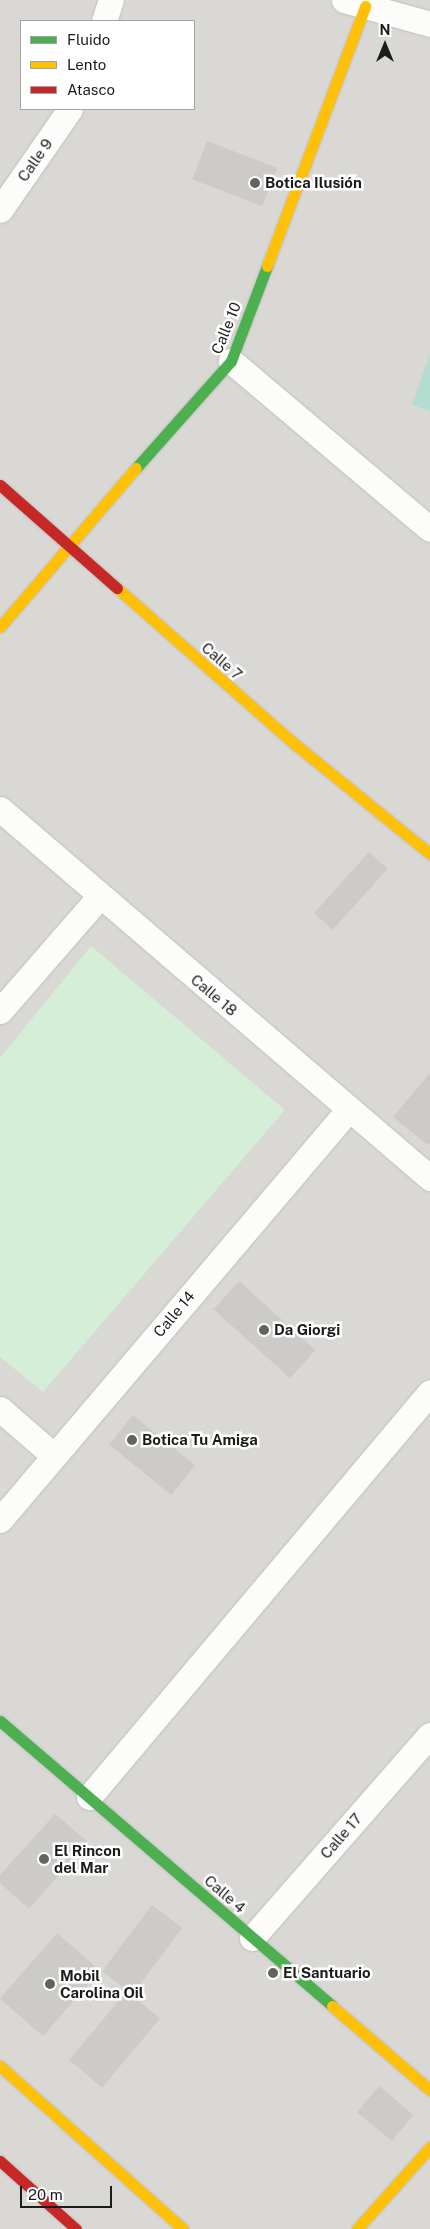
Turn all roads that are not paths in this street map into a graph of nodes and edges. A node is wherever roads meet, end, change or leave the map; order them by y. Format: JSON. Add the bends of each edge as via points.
{"nodes":[{"id":1,"x":111,"y":0,"type":"edge"},
{"id":2,"x":355,"y":3,"type":"edge"},
{"id":3,"x":104,"y":20,"type":"edge"},
{"id":4,"x":430,"y":24,"type":"edge"},
{"id":5,"x":69,"y":110,"type":"edge"},
{"id":6,"x":0,"y":210,"type":"edge"},
{"id":7,"x":230,"y":361,"type":"junction"},
{"id":8,"x":0,"y":485,"type":"edge"},
{"id":9,"x":430,"y":529,"type":"edge"},
{"id":10,"x":67,"y":545,"type":"junction"},
{"id":11,"x":0,"y":627,"type":"edge"},
{"id":12,"x":0,"y":810,"type":"edge"},
{"id":13,"x":430,"y":854,"type":"edge"},
{"id":14,"x":99,"y":897,"type":"junction"},
{"id":15,"x":0,"y":1012,"type":"edge"},
{"id":16,"x":349,"y":1108,"type":"junction"},
{"id":17,"x":430,"y":1178,"type":"edge"},
{"id":18,"x":430,"y":1392,"type":"edge"},
{"id":19,"x":0,"y":1409,"type":"edge"},
{"id":20,"x":53,"y":1455,"type":"junction"},
{"id":21,"x":0,"y":1520,"type":"edge"},
{"id":22,"x":0,"y":1721,"type":"edge"},
{"id":23,"x":430,"y":1735,"type":"edge"},
{"id":24,"x":89,"y":1797,"type":"junction"},
{"id":25,"x":252,"y":1938,"type":"junction"},
{"id":26,"x":0,"y":2066,"type":"edge"},
{"id":27,"x":430,"y":2090,"type":"edge"},
{"id":28,"x":430,"y":2147,"type":"edge"},
{"id":29,"x":0,"y":2161,"type":"edge"},
{"id":30,"x":76,"y":2229,"type":"edge"},
{"id":31,"x":183,"y":2229,"type":"edge"},
{"id":32,"x":357,"y":2229,"type":"edge"}],
"edges":[{"from":1,"to":3,"type":"street"},
{"from":2,"to":4,"type":"street"},
{"from":2,"to":7,"type":"street","name":"Calle 10"},
{"from":5,"to":6,"type":"street","name":"Calle 9"},
{"from":7,"to":9,"type":"street"},
{"from":7,"to":10,"type":"street","name":"Calle 10"},
{"from":8,"to":10,"type":"street","name":"Calle 7"},
{"from":10,"to":11,"type":"street","name":"Calle 10"},
{"from":10,"to":13,"type":"street","name":"Calle 7","via":[[296,745]]},
{"from":12,"to":14,"type":"street","name":"Calle 18"},
{"from":14,"to":15,"type":"street"},
{"from":14,"to":16,"type":"street","name":"Calle 18"},
{"from":16,"to":17,"type":"street","name":"Calle 18"},
{"from":16,"to":20,"type":"street","name":"Calle 14"},
{"from":18,"to":24,"type":"street"},
{"from":19,"to":20,"type":"street"},
{"from":20,"to":21,"type":"street","name":"Calle 14"},
{"from":22,"to":24,"type":"street","name":"Calle 4"},
{"from":23,"to":25,"type":"street","name":"Calle 17"},
{"from":24,"to":25,"type":"street","name":"Calle 4"},
{"from":25,"to":27,"type":"street","name":"Calle 4"},
{"from":26,"to":31,"type":"street"},
{"from":28,"to":32,"type":"street"},
{"from":29,"to":30,"type":"street"}]}
